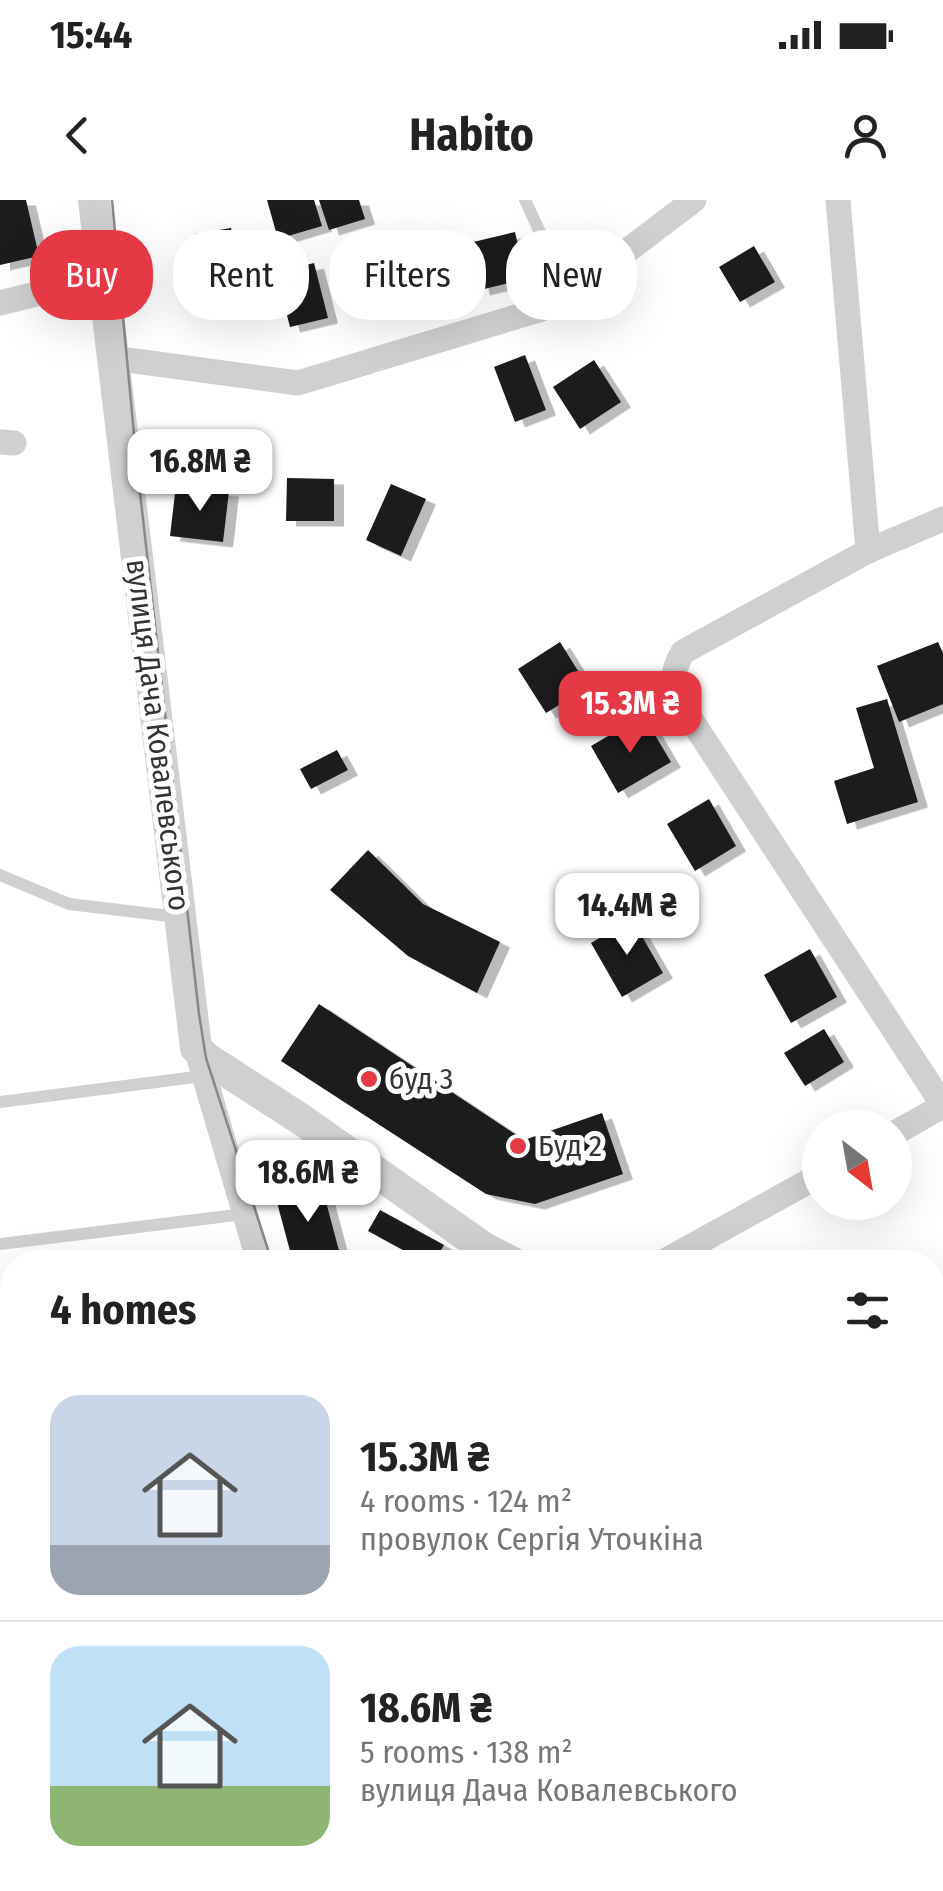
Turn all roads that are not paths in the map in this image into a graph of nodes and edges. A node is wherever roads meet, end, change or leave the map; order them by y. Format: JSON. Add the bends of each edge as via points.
{"nodes":[{"id":1,"x":94,"y":200,"type":"edge"},
{"id":2,"x":524,"y":200,"type":"edge"},
{"id":3,"x":694,"y":200,"type":"edge"},
{"id":4,"x":838,"y":200,"type":"edge"},
{"id":5,"x":98,"y":230,"type":"edge"},
{"id":6,"x":538,"y":230,"type":"edge"},
{"id":7,"x":637,"y":243,"type":"edge"},
{"id":8,"x":30,"y":295,"type":"edge"},
{"id":9,"x":0,"y":302,"type":"edge"},
{"id":10,"x":110,"y":320,"type":"edge"},
{"id":11,"x":506,"y":320,"type":"edge"},
{"id":12,"x":114,"y":358,"type":"junction"},
{"id":13,"x":943,"y":519,"type":"edge"},
{"id":14,"x":868,"y":552,"type":"junction"},
{"id":15,"x":0,"y":876,"type":"edge"},
{"id":16,"x":180,"y":917,"type":"junction"},
{"id":17,"x":200,"y":1062,"type":"junction"},
{"id":18,"x":0,"y":1102,"type":"edge"},
{"id":19,"x":943,"y":1105,"type":"edge"},
{"id":20,"x":912,"y":1123,"type":"edge"},
{"id":21,"x":802,"y":1185,"type":"edge"},
{"id":22,"x":244,"y":1214,"type":"junction"},
{"id":23,"x":0,"y":1244,"type":"edge"},
{"id":24,"x":255,"y":1250,"type":"edge"},
{"id":25,"x":488,"y":1250,"type":"edge"},
{"id":26,"x":685,"y":1250,"type":"edge"}],
"edges":[{"from":1,"to":5,"type":"street","name":"вулиця Дача Ковалевського"},
{"from":2,"to":6,"type":"lane"},
{"from":3,"to":7,"type":"street"},
{"from":4,"to":14,"type":"street"},
{"from":8,"to":9,"type":"street"},
{"from":10,"to":12,"type":"street","name":"вулиця Дача Ковалевського"},
{"from":11,"to":12,"type":"street","via":[[298,384]]},
{"from":12,"to":16,"type":"street","name":"вулиця Дача Ковалевського"},
{"from":13,"to":14,"type":"street"},
{"from":14,"to":19,"type":"street","via":[[683,652],[672,680]]},
{"from":15,"to":16,"type":"lane","via":[[69,904]]},
{"from":16,"to":17,"type":"street","name":"вулиця Дача Ковалевського"},
{"from":17,"to":18,"type":"lane"},
{"from":17,"to":22,"type":"street","name":"вулиця Дача Ковалевського"},
{"from":17,"to":25,"type":"street","via":[[206,1058],[302,1120]]},
{"from":19,"to":20,"type":"street"},
{"from":21,"to":26,"type":"street"},
{"from":22,"to":23,"type":"lane"},
{"from":22,"to":24,"type":"street","name":"вулиця Дача Ковалевського"}]}
